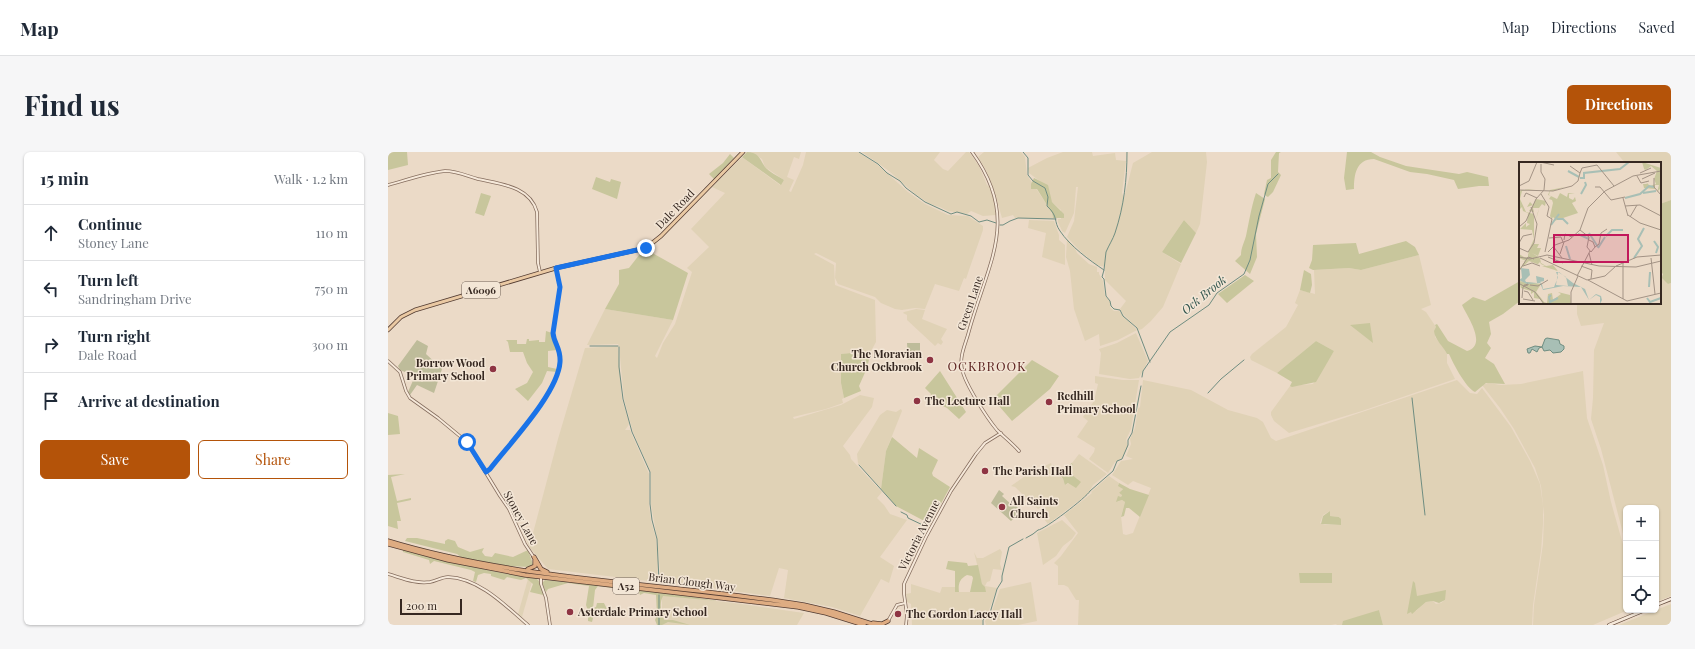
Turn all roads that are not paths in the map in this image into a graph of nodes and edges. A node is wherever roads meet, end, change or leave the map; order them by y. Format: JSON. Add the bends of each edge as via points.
{"nodes":[{"id":1,"x":743,"y":152,"type":"edge"},
{"id":2,"x":972,"y":152,"type":"edge"},
{"id":3,"x":388,"y":184,"type":"edge"},
{"id":4,"x":556,"y":268,"type":"junction"},
{"id":5,"x":540,"y":272,"type":"junction"},
{"id":6,"x":388,"y":330,"type":"edge"},
{"id":7,"x":388,"y":361,"type":"edge"},
{"id":8,"x":1001,"y":433,"type":"junction"},
{"id":9,"x":1018,"y":451,"type":"dead end"},
{"id":10,"x":486,"y":472,"type":"junction"},
{"id":11,"x":388,"y":542,"type":"edge"},
{"id":12,"x":535,"y":558,"type":"junction"},
{"id":13,"x":519,"y":570,"type":"junction"},
{"id":14,"x":388,"y":574,"type":"edge"},
{"id":15,"x":568,"y":576,"type":"junction"},
{"id":16,"x":541,"y":577,"type":"junction"},
{"id":17,"x":1671,"y":599,"type":"edge"},
{"id":18,"x":905,"y":603,"type":"junction"},
{"id":19,"x":1659,"y":605,"type":"edge"},
{"id":20,"x":1637,"y":613,"type":"edge"},
{"id":21,"x":888,"y":623,"type":"edge"},
{"id":22,"x":866,"y":624,"type":"edge"},
{"id":23,"x":528,"y":625,"type":"edge"},
{"id":24,"x":550,"y":625,"type":"edge"},
{"id":25,"x":875,"y":625,"type":"edge"},
{"id":26,"x":906,"y":625,"type":"edge"},
{"id":27,"x":1608,"y":625,"type":"edge"}],
"edges":[{"from":1,"to":4,"type":"main road","name":"Dale Road","number":"A6096","via":[[651,245]]},
{"from":2,"to":8,"type":"street","name":"Green Lane","via":[[995,195],[998,213],[997,242],[964,348],[962,370],[986,414]]},
{"from":3,"to":5,"type":"street","via":[[454,171],[522,192],[534,204],[537,212]]},
{"from":4,"to":5,"type":"main road","name":"Dale Road","number":"A6096"},
{"from":4,"to":10,"type":"street","via":[[560,287],[553,330],[560,357],[556,381],[538,408]]},
{"from":5,"to":6,"type":"main road","name":"Dale Road","number":"A6096","via":[[422,308],[404,315]]},
{"from":7,"to":10,"type":"street","name":"Stoney Lane","via":[[400,372],[410,398],[464,440]]},
{"from":8,"to":9,"type":"street"},
{"from":8,"to":18,"type":"street","name":"Victoria Avenue","via":[[980,448],[931,526],[908,574],[904,586]]},
{"from":10,"to":12,"type":"street","name":"Stoney Lane"},
{"from":11,"to":13,"type":"highway","name":"Brian Clough Way","number":"A52","via":[[467,561]]},
{"from":11,"to":16,"type":"highway","name":"Brian Clough Way","number":"A52","via":[[459,563]]},
{"from":12,"to":13,"type":"highway","via":[[533,568]]},
{"from":12,"to":15,"type":"highway","via":[[543,570]]},
{"from":13,"to":15,"type":"highway","name":"Brian Clough Way","number":"A52"},
{"from":14,"to":23,"type":"street","via":[[417,582],[449,577],[475,584]]},
{"from":15,"to":22,"type":"highway","name":"Brian Clough Way","number":"A52","via":[[795,604],[824,609]]},
{"from":16,"to":22,"type":"highway","name":"Brian Clough Way","number":"A52","via":[[798,607]]},
{"from":16,"to":24,"type":"street"},
{"from":17,"to":19,"type":"main road"},
{"from":18,"to":21,"type":"street","via":[[897,605]]},
{"from":18,"to":26,"type":"street","name":"Victoria Avenue"},
{"from":20,"to":27,"type":"main road"},
{"from":21,"to":22,"type":"highway"},
{"from":22,"to":25,"type":"highway","name":"Brian Clough Way","number":"A52"}]}
